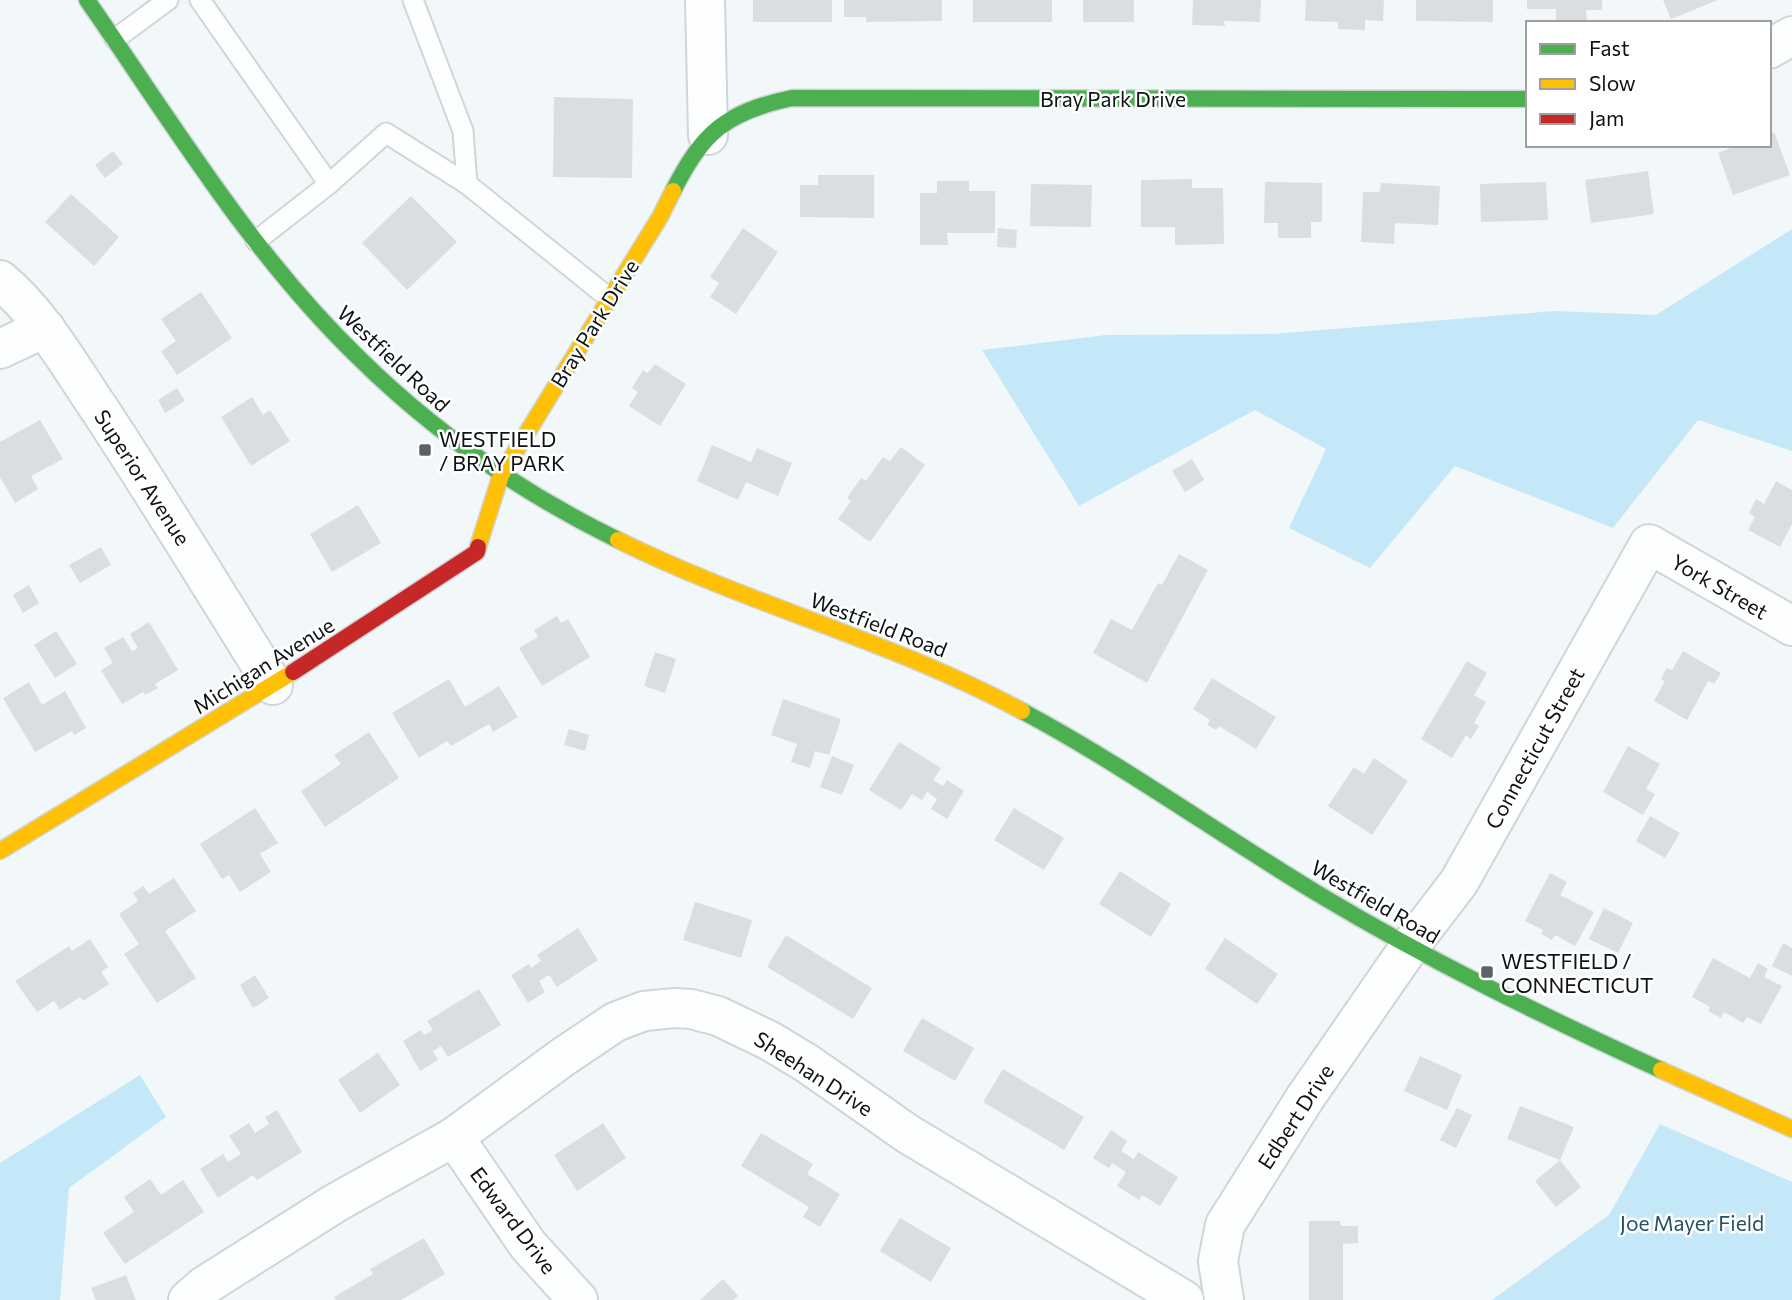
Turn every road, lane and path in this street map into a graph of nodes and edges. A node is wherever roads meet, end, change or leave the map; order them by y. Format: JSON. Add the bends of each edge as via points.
{"nodes":[{"id":1,"x":87,"y":0,"type":"edge"},
{"id":2,"x":168,"y":0,"type":"edge"},
{"id":3,"x":200,"y":0,"type":"edge"},
{"id":4,"x":413,"y":0,"type":"edge"},
{"id":5,"x":705,"y":0,"type":"edge"},
{"id":6,"x":1792,"y":36,"type":"edge"},
{"id":7,"x":115,"y":39,"type":"junction"},
{"id":8,"x":1771,"y":48,"type":"edge"},
{"id":9,"x":1526,"y":99,"type":"edge"},
{"id":10,"x":708,"y":135,"type":"junction"},
{"id":11,"x":329,"y":184,"type":"junction"},
{"id":12,"x":467,"y":184,"type":"junction"},
{"id":13,"x":257,"y":241,"type":"junction"},
{"id":14,"x":0,"y":280,"type":"edge"},
{"id":15,"x":609,"y":298,"type":"junction"},
{"id":16,"x":45,"y":328,"type":"junction"},
{"id":17,"x":0,"y":349,"type":"edge"},
{"id":18,"x":501,"y":475,"type":"junction"},
{"id":19,"x":1649,"y":544,"type":"joint"},
{"id":20,"x":1792,"y":626,"type":"edge"},
{"id":21,"x":273,"y":685,"type":"junction"},
{"id":22,"x":0,"y":851,"type":"edge"},
{"id":23,"x":1410,"y":946,"type":"junction"},
{"id":24,"x":1792,"y":1129,"type":"edge"},
{"id":25,"x":454,"y":1137,"type":"junction"},
{"id":26,"x":188,"y":1300,"type":"edge"},
{"id":27,"x":578,"y":1300,"type":"edge"},
{"id":28,"x":1184,"y":1300,"type":"edge"},
{"id":29,"x":1224,"y":1300,"type":"edge"}],
"edges":[{"from":1,"to":7,"type":"main road","name":"Westfield Road"},
{"from":2,"to":7,"type":"lane"},
{"from":3,"to":11,"type":"lane"},
{"from":4,"to":12,"type":"lane","via":[[463,131]]},
{"from":5,"to":10,"type":"street"},
{"from":6,"to":8,"type":"street"},
{"from":7,"to":13,"type":"main road","name":"Westfield Road"},
{"from":9,"to":10,"type":"main road","name":"Bray Park Drive","via":[[792,98],[758,105]]},
{"from":10,"to":15,"type":"main road","name":"Bray Park Drive","via":[[689,159],[660,217]]},
{"from":11,"to":12,"type":"lane","via":[[386,133]]},
{"from":11,"to":13,"type":"lane"},
{"from":12,"to":15,"type":"lane"},
{"from":13,"to":18,"type":"main road","name":"Westfield Road","via":[[368,369]]},
{"from":14,"to":16,"type":"street","name":"Superior Avenue","via":[[20,296]]},
{"from":15,"to":18,"type":"main road","name":"Bray Park Drive"},
{"from":16,"to":17,"type":"street"},
{"from":16,"to":21,"type":"street","name":"Superior Avenue","via":[[154,492]]},
{"from":18,"to":21,"type":"main road","name":"Michigan Avenue","via":[[477,552]]},
{"from":18,"to":23,"type":"main road","name":"Westfield Road","via":[[610,538],[895,650],[984,691]]},
{"from":19,"to":20,"type":"street","name":"York Street"},
{"from":19,"to":23,"type":"street","name":"Connecticut Street","via":[[1459,882]]},
{"from":21,"to":22,"type":"main road","name":"Michigan Avenue"},
{"from":23,"to":24,"type":"main road","name":"Westfield Road","via":[[1533,1011]]},
{"from":23,"to":29,"type":"street","name":"Edbert Drive","via":[[1225,1225],[1219,1261]]},
{"from":25,"to":26,"type":"street","name":"Sheehan Drive","via":[[337,1202]]},
{"from":25,"to":27,"type":"street","name":"Edward Drive","via":[[528,1245]]},
{"from":25,"to":28,"type":"street","name":"Sheehan Drive","via":[[615,1022],[644,1011],[691,1009],[719,1016],[771,1041],[908,1134]]}]}
